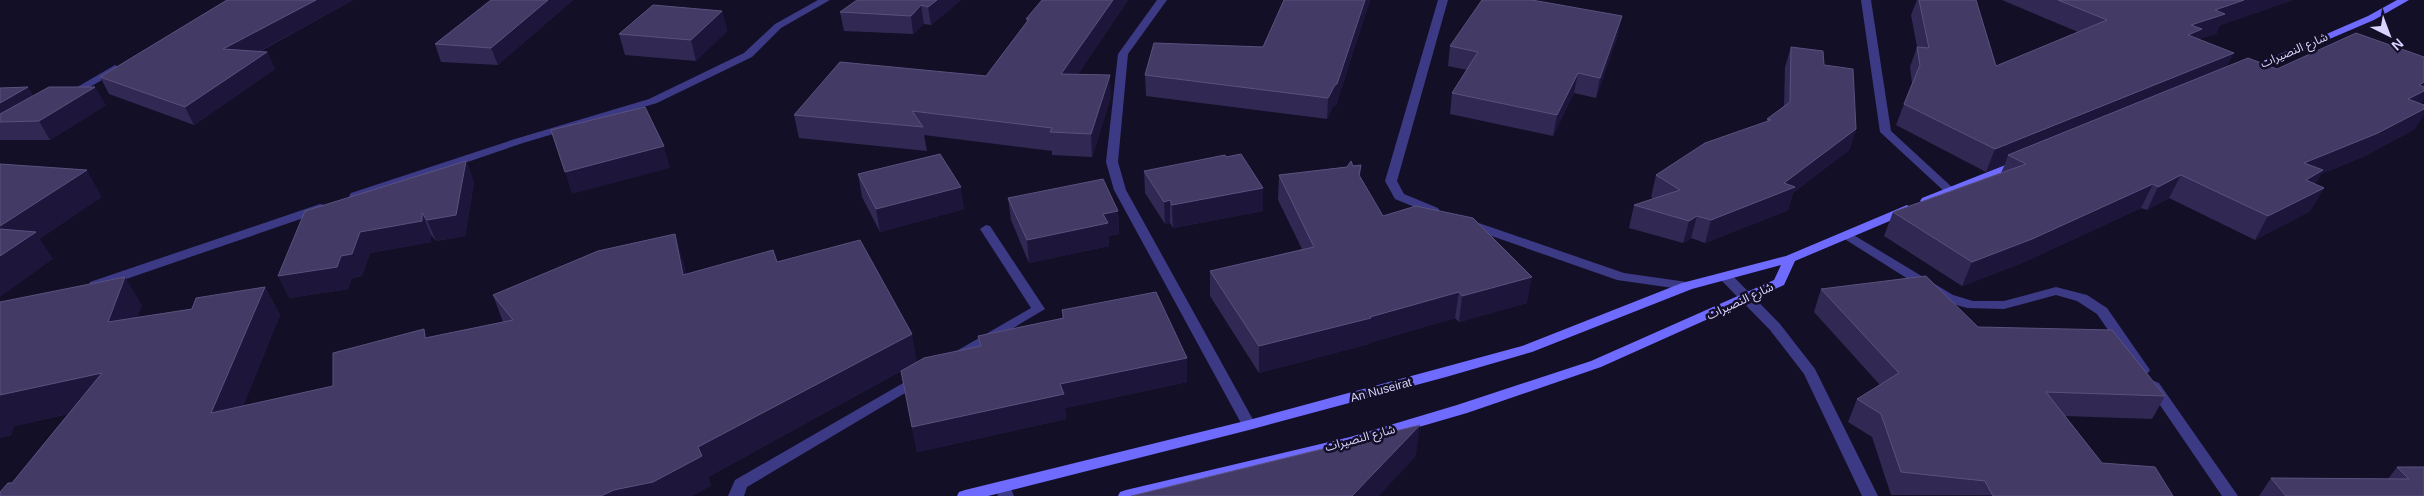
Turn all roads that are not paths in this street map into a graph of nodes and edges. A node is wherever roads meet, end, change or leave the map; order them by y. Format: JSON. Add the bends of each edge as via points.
{"nodes":[{"id":1,"x":825,"y":0,"type":"edge"},
{"id":2,"x":1162,"y":0,"type":"edge"},
{"id":3,"x":1444,"y":0,"type":"edge"},
{"id":4,"x":1866,"y":0,"type":"edge"},
{"id":5,"x":2404,"y":0,"type":"edge"},
{"id":6,"x":125,"y":62,"type":"edge"},
{"id":7,"x":2236,"y":75,"type":"edge"},
{"id":8,"x":58,"y":101,"type":"edge"},
{"id":9,"x":2033,"y":157,"type":"edge"},
{"id":10,"x":1950,"y":191,"type":"junction"},
{"id":11,"x":986,"y":229,"type":"dead end"},
{"id":12,"x":1847,"y":235,"type":"junction"},
{"id":13,"x":1790,"y":259,"type":"junction"},
{"id":14,"x":1726,"y":277,"type":"junction"},
{"id":15,"x":1687,"y":286,"type":"junction"},
{"id":16,"x":85,"y":288,"type":"edge"},
{"id":17,"x":1747,"y":299,"type":"junction"},
{"id":18,"x":944,"y":364,"type":"edge"},
{"id":19,"x":928,"y":374,"type":"edge"},
{"id":20,"x":1249,"y":425,"type":"junction"},
{"id":21,"x":1004,"y":492,"type":"edge"},
{"id":22,"x":736,"y":496,"type":"edge"},
{"id":23,"x":965,"y":496,"type":"edge"},
{"id":24,"x":1126,"y":496,"type":"edge"},
{"id":25,"x":1870,"y":496,"type":"edge"},
{"id":26,"x":2230,"y":496,"type":"edge"}],
"edges":[{"from":1,"to":16,"type":"street","via":[[778,26],[748,56],[653,101],[519,141]]},
{"from":2,"to":20,"type":"street","via":[[1123,54],[1112,162],[1120,190]]},
{"from":3,"to":15,"type":"street","via":[[1391,181],[1399,196],[1622,276]]},
{"from":4,"to":10,"type":"street","via":[[1886,132]]},
{"from":5,"to":7,"type":"main road","name":"شارع النصيرات","via":[[2371,18]]},
{"from":6,"to":8,"type":"street"},
{"from":9,"to":10,"type":"main road"},
{"from":10,"to":12,"type":"main road"},
{"from":11,"to":18,"type":"street","via":[[1038,309]]},
{"from":12,"to":13,"type":"main road"},
{"from":12,"to":26,"type":"street","via":[[1948,298],[1972,305],[2004,305],[2056,292],[2082,298],[2102,311]]},
{"from":13,"to":14,"type":"main road","name":"An Nuseirat"},
{"from":13,"to":17,"type":"main road","name":"شارع النصيرات","via":[[1779,282]]},
{"from":14,"to":15,"type":"main road","name":"An Nuseirat"},
{"from":14,"to":17,"type":"street"},
{"from":15,"to":20,"type":"main road","name":"An Nuseirat","via":[[1527,349]]},
{"from":17,"to":24,"type":"main road","name":"شارع النصيرات","via":[[1596,364],[1462,409],[1350,442]]},
{"from":17,"to":25,"type":"street","via":[[1793,348],[1810,372]]},
{"from":19,"to":22,"type":"street","via":[[740,484]]},
{"from":20,"to":21,"type":"main road","name":"An Nuseirat"},
{"from":21,"to":23,"type":"main road","name":"An Nuseirat"}]}
